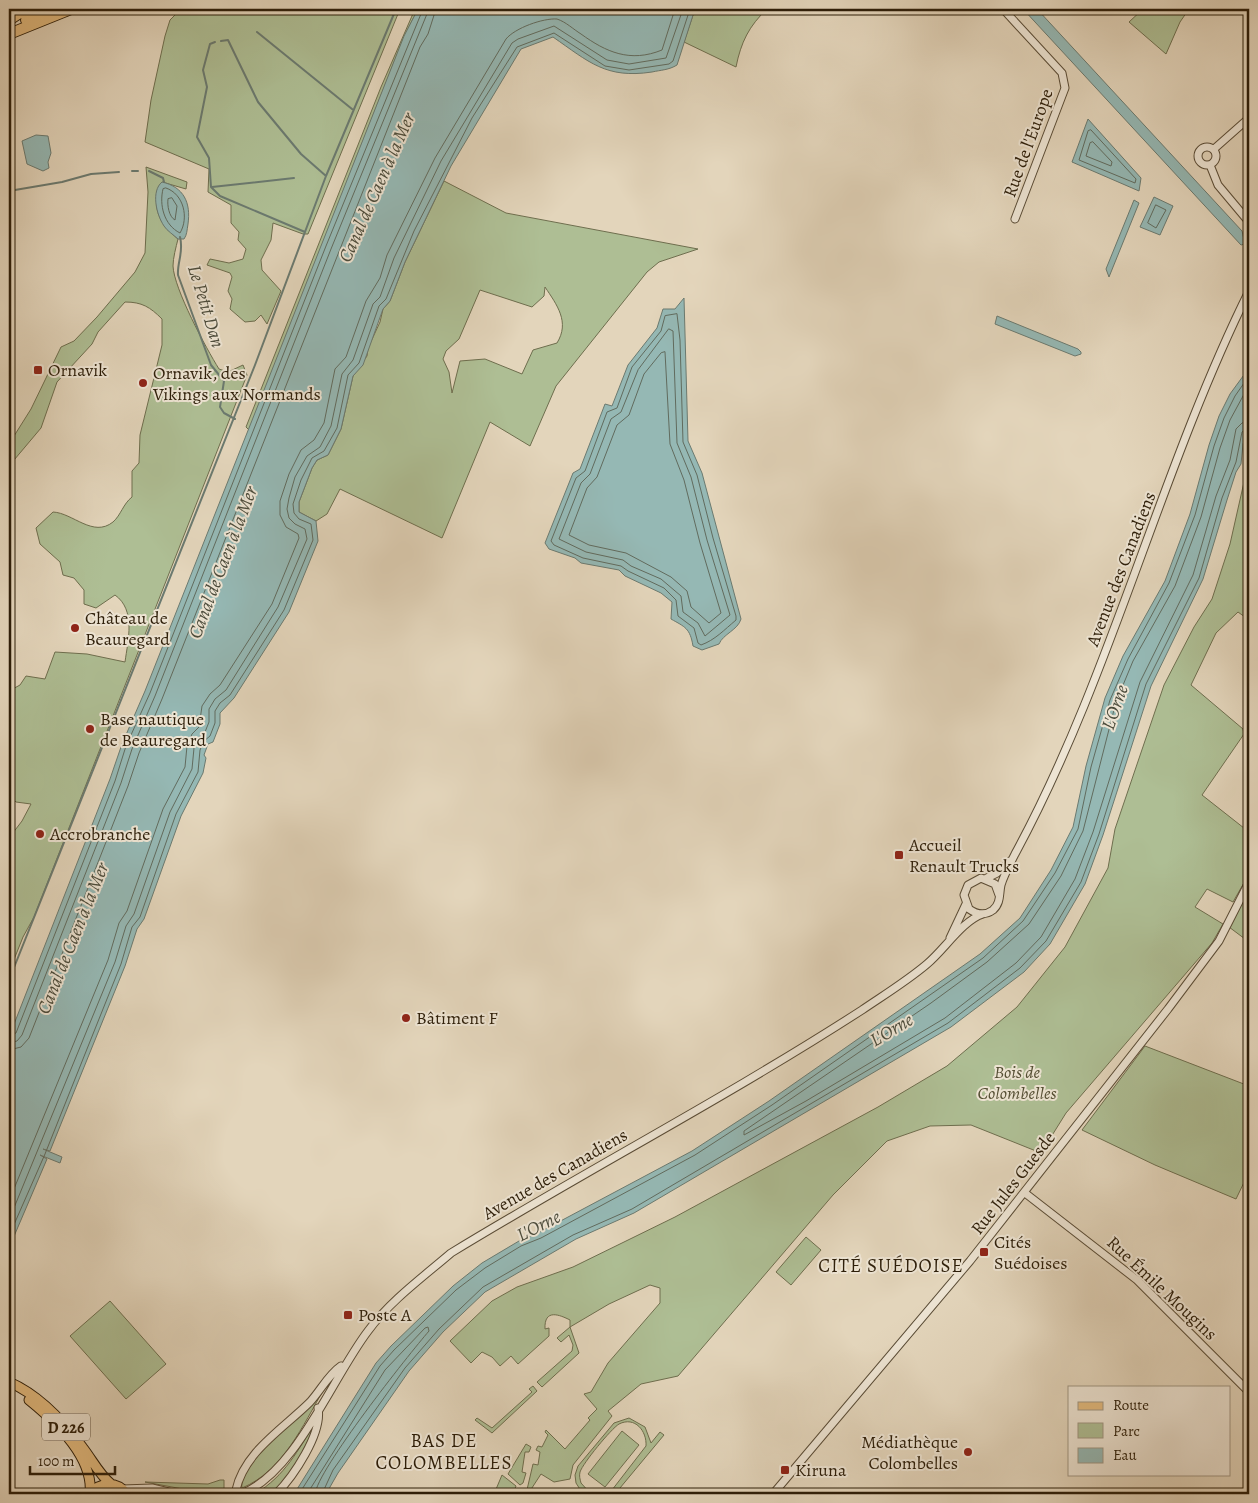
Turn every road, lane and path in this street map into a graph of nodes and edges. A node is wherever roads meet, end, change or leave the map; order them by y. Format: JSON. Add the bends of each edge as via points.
{"nodes":[{"id":1,"x":26,"y":9,"type":"edge"},
{"id":2,"x":43,"y":9,"type":"edge"},
{"id":3,"x":71,"y":9,"type":"edge"},
{"id":4,"x":1003,"y":9,"type":"edge"},
{"id":5,"x":9,"y":20,"type":"edge"},
{"id":6,"x":9,"y":33,"type":"edge"},
{"id":7,"x":1249,"y":118,"type":"edge"},
{"id":8,"x":1214,"y":150,"type":"junction"},
{"id":9,"x":1210,"y":165,"type":"junction"},
{"id":10,"x":1015,"y":219,"type":"dead end"},
{"id":11,"x":1249,"y":222,"type":"edge"},
{"id":12,"x":1249,"y":291,"type":"edge"},
{"id":13,"x":1015,"y":855,"type":"junction"},
{"id":14,"x":985,"y":878,"type":"junction"},
{"id":15,"x":1249,"y":882,"type":"edge"},
{"id":16,"x":999,"y":895,"type":"junction"},
{"id":17,"x":966,"y":904,"type":"junction"},
{"id":18,"x":983,"y":914,"type":"junction"},
{"id":19,"x":946,"y":946,"type":"junction"},
{"id":20,"x":1025,"y":1193,"type":"junction"},
{"id":21,"x":344,"y":1365,"type":"junction"},
{"id":22,"x":9,"y":1383,"type":"edge"},
{"id":23,"x":1249,"y":1392,"type":"edge"},
{"id":24,"x":318,"y":1408,"type":"junction"},
{"id":25,"x":119,"y":1488,"type":"edge"},
{"id":26,"x":164,"y":1492,"type":"junction"},
{"id":27,"x":242,"y":1492,"type":"edge"},
{"id":28,"x":90,"y":1494,"type":"edge"},
{"id":29,"x":150,"y":1494,"type":"edge"},
{"id":30,"x":176,"y":1494,"type":"edge"},
{"id":31,"x":276,"y":1494,"type":"edge"},
{"id":32,"x":773,"y":1494,"type":"edge"}],
"edges":[{"from":1,"to":5,"type":"highway"},
{"from":2,"to":6,"type":"highway"},
{"from":3,"to":6,"type":"highway"},
{"from":4,"to":10,"type":"street","name":"Rue de l'Europe","via":[[1062,73],[1065,88]]},
{"from":7,"to":8,"type":"street"},
{"from":8,"to":9,"type":"street","via":[[1216,158]]},
{"from":8,"to":9,"type":"street","via":[[1203,148],[1198,155],[1201,163]]},
{"from":9,"to":11,"type":"street","via":[[1218,185]]},
{"from":12,"to":13,"type":"street","name":"Avenue des Canadiens","via":[[1167,488],[1100,666],[1030,830]]},
{"from":13,"to":14,"type":"street","name":"Avenue des Canadiens","via":[[997,873]]},
{"from":13,"to":16,"type":"street","name":"Avenue des Canadiens"},
{"from":14,"to":16,"type":"street","via":[[995,884]]},
{"from":14,"to":17,"type":"street","via":[[976,879],[968,885],[964,894]]},
{"from":15,"to":20,"type":"street","name":"Rue Jules Guesde","via":[[1219,941]]},
{"from":16,"to":18,"type":"street","via":[[993,910]]},
{"from":17,"to":18,"type":"street","via":[[973,912]]},
{"from":17,"to":19,"type":"street","name":"Avenue des Canadiens"},
{"from":18,"to":19,"type":"street","name":"Avenue des Canadiens","via":[[975,916]]},
{"from":19,"to":21,"type":"street","name":"Avenue des Canadiens","via":[[911,977],[779,1062],[451,1253],[376,1322]]},
{"from":20,"to":23,"type":"street","name":"Rue Émile Mougins","via":[[1137,1280]]},
{"from":20,"to":32,"type":"street","name":"Rue Jules Guesde"},
{"from":21,"to":24,"type":"street","name":"Avenue des Canadiens"},
{"from":21,"to":27,"type":"street","via":[[334,1371],[312,1400],[247,1464]]},
{"from":22,"to":25,"type":"main road","number":"D 226","via":[[50,1410],[83,1447],[100,1475]]},
{"from":22,"to":28,"type":"main road","number":"D 226","via":[[46,1416],[75,1450],[90,1473]]},
{"from":24,"to":27,"type":"street","name":"Avenue des Canadiens","via":[[278,1469],[264,1482]]},
{"from":24,"to":31,"type":"street","via":[[320,1421],[315,1434],[291,1476]]},
{"from":25,"to":26,"type":"street","via":[[152,1488]]},
{"from":25,"to":28,"type":"main road","via":[[100,1486]]},
{"from":26,"to":29,"type":"street"},
{"from":26,"to":30,"type":"street"}]}
